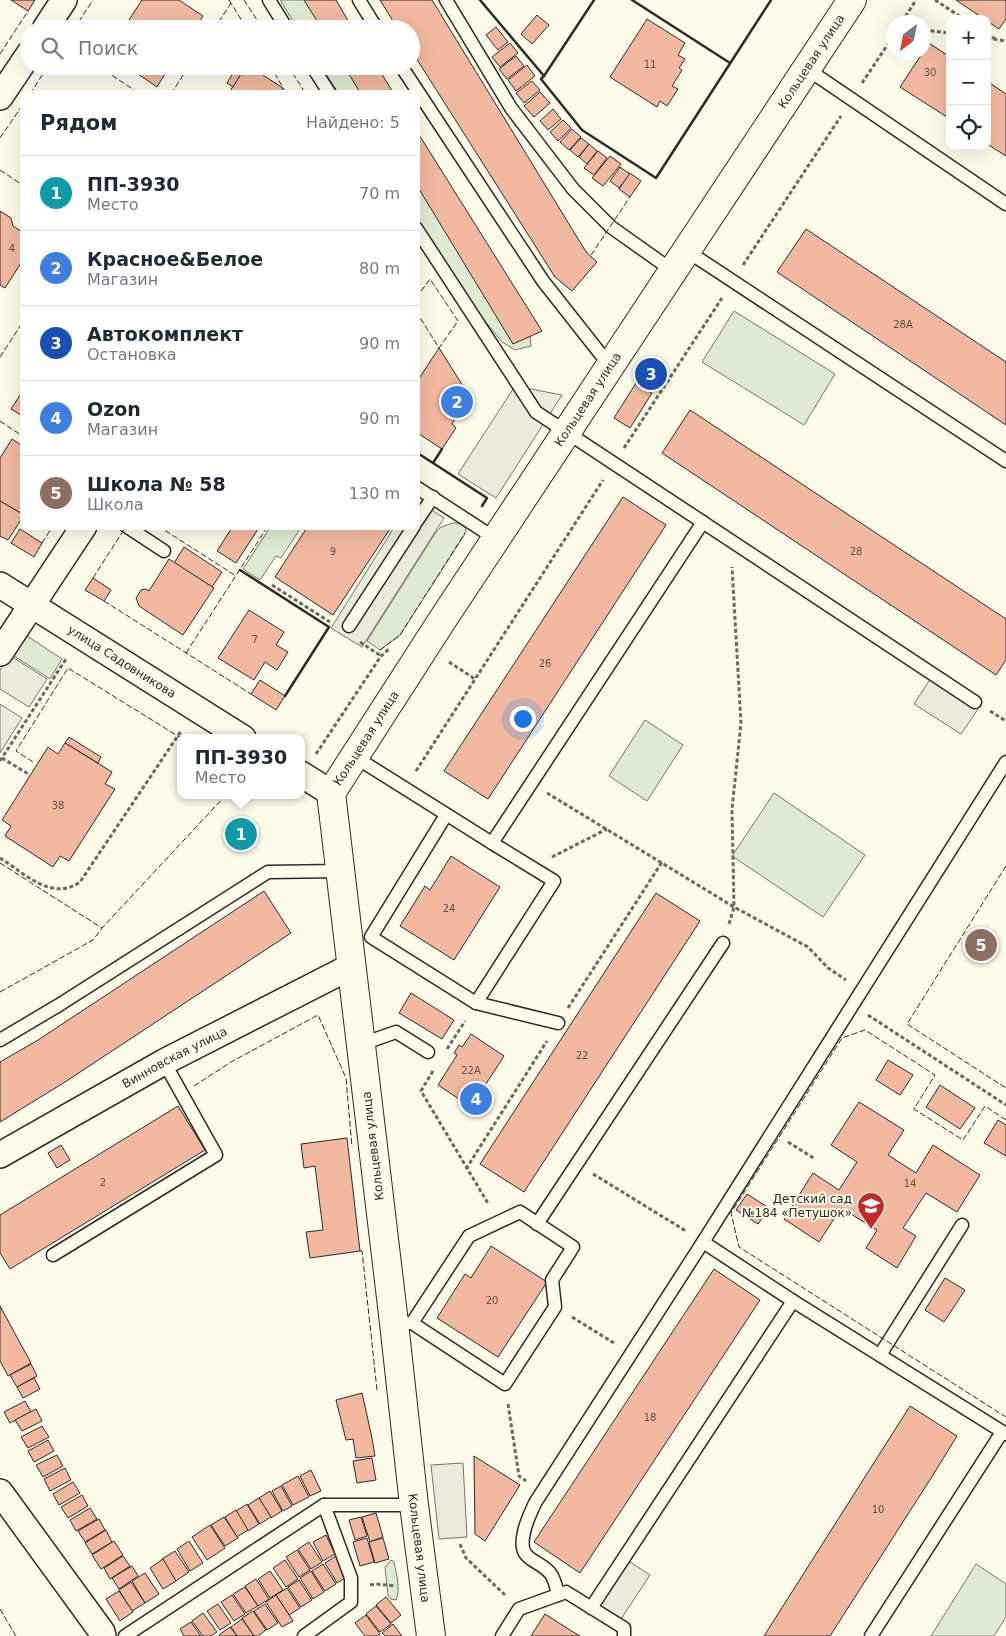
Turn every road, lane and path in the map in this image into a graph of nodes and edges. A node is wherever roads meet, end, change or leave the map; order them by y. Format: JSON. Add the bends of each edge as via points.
{"nodes":[{"id":1,"x":64,"y":0,"type":"edge"},
{"id":2,"x":269,"y":0,"type":"edge"},
{"id":3,"x":359,"y":0,"type":"edge"},
{"id":4,"x":446,"y":0,"type":"edge"},
{"id":5,"x":852,"y":0,"type":"edge"},
{"id":6,"x":916,"y":0,"type":"edge"},
{"id":7,"x":935,"y":0,"type":"edge"},
{"id":8,"x":906,"y":15,"type":"edge"},
{"id":9,"x":958,"y":15,"type":"edge"},
{"id":10,"x":51,"y":20,"type":"edge"},
{"id":11,"x":282,"y":20,"type":"edge"},
{"id":12,"x":371,"y":20,"type":"edge"},
{"id":13,"x":931,"y":31,"type":"edge"},
{"id":14,"x":946,"y":33,"type":"edge"},
{"id":15,"x":991,"y":36,"type":"edge"},
{"id":16,"x":991,"y":39,"type":"edge"},
{"id":17,"x":997,"y":40,"type":"junction"},
{"id":18,"x":1006,"y":41,"type":"edge"},
{"id":19,"x":886,"y":47,"type":"edge"},
{"id":20,"x":20,"y":67,"type":"edge"},
{"id":21,"x":807,"y":69,"type":"junction"},
{"id":22,"x":318,"y":75,"type":"edge"},
{"id":23,"x":407,"y":75,"type":"edge"},
{"id":24,"x":327,"y":90,"type":"edge"},
{"id":25,"x":417,"y":90,"type":"edge"},
{"id":26,"x":420,"y":95,"type":"edge"},
{"id":27,"x":0,"y":97,"type":"edge"},
{"id":28,"x":852,"y":99,"type":"junction"},
{"id":29,"x":1006,"y":204,"type":"edge"},
{"id":30,"x":420,"y":234,"type":"edge"},
{"id":31,"x":680,"y":261,"type":"junction"},
{"id":32,"x":733,"y":281,"type":"junction"},
{"id":33,"x":610,"y":366,"type":"junction"},
{"id":34,"x":566,"y":433,"type":"junction"},
{"id":35,"x":1006,"y":461,"type":"edge"},
{"id":36,"x":614,"y":464,"type":"junction"},
{"id":37,"x":420,"y":489,"type":"edge"},
{"id":38,"x":433,"y":497,"type":"junction"},
{"id":39,"x":420,"y":516,"type":"edge"},
{"id":40,"x":702,"y":522,"type":"junction"},
{"id":41,"x":81,"y":530,"type":"edge"},
{"id":42,"x":132,"y":530,"type":"edge"},
{"id":43,"x":411,"y":530,"type":"edge"},
{"id":44,"x":496,"y":539,"type":"junction"},
{"id":45,"x":731,"y":541,"type":"junction"},
{"id":46,"x":164,"y":551,"type":"dead end"},
{"id":47,"x":0,"y":585,"type":"edge"},
{"id":48,"x":272,"y":585,"type":"dead end"},
{"id":49,"x":32,"y":605,"type":"junction"},
{"id":50,"x":331,"y":623,"type":"dead end"},
{"id":51,"x":349,"y":626,"type":"dead end"},
{"id":52,"x":356,"y":639,"type":"dead end"},
{"id":53,"x":0,"y":653,"type":"edge"},
{"id":54,"x":380,"y":656,"type":"dead end"},
{"id":55,"x":66,"y":659,"type":"dead end"},
{"id":56,"x":975,"y":702,"type":"dead end"},
{"id":57,"x":181,"y":731,"type":"dead end"},
{"id":58,"x":179,"y":734,"type":"edge"},
{"id":59,"x":237,"y":734,"type":"edge"},
{"id":60,"x":177,"y":737,"type":"edge"},
{"id":61,"x":355,"y":757,"type":"junction"},
{"id":62,"x":1,"y":759,"type":"edge"},
{"id":63,"x":1006,"y":762,"type":"edge"},
{"id":64,"x":30,"y":776,"type":"dead end"},
{"id":65,"x":305,"y":776,"type":"edge"},
{"id":66,"x":532,"y":783,"type":"junction"},
{"id":67,"x":405,"y":789,"type":"junction"},
{"id":68,"x":332,"y":793,"type":"junction"},
{"id":69,"x":446,"y":815,"type":"junction"},
{"id":70,"x":608,"y":829,"type":"junction"},
{"id":71,"x":492,"y":843,"type":"junction"},
{"id":72,"x":0,"y":858,"type":"edge"},
{"id":73,"x":532,"y":868,"type":"junction"},
{"id":74,"x":341,"y":872,"type":"junction"},
{"id":75,"x":734,"y":907,"type":"junction"},
{"id":76,"x":360,"y":938,"type":"junction"},
{"id":77,"x":723,"y":943,"type":"joint"},
{"id":78,"x":352,"y":966,"type":"junction"},
{"id":79,"x":862,"y":989,"type":"junction"},
{"id":80,"x":476,"y":1003,"type":"junction"},
{"id":81,"x":852,"y":1005,"type":"junction"},
{"id":82,"x":558,"y":1023,"type":"dead end"},
{"id":83,"x":0,"y":1040,"type":"edge"},
{"id":84,"x":362,"y":1044,"type":"junction"},
{"id":85,"x":446,"y":1051,"type":"dead end"},
{"id":86,"x":428,"y":1052,"type":"dead end"},
{"id":87,"x":164,"y":1062,"type":"junction"},
{"id":88,"x":436,"y":1067,"type":"dead end"},
{"id":89,"x":1006,"y":1105,"type":"edge"},
{"id":90,"x":772,"y":1132,"type":"junction"},
{"id":91,"x":0,"y":1155,"type":"edge"},
{"id":92,"x":814,"y":1160,"type":"dead end"},
{"id":93,"x":577,"y":1164,"type":"junction"},
{"id":94,"x":500,"y":1222,"type":"junction"},
{"id":95,"x":537,"y":1224,"type":"junction"},
{"id":96,"x":962,"y":1225,"type":"dead end"},
{"id":97,"x":703,"y":1242,"type":"junction"},
{"id":98,"x":53,"y":1255,"type":"dead end"},
{"id":99,"x":793,"y":1301,"type":"junction"},
{"id":100,"x":556,"y":1307,"type":"junction"},
{"id":101,"x":403,"y":1323,"type":"junction"},
{"id":102,"x":631,"y":1354,"type":"junction"},
{"id":103,"x":880,"y":1355,"type":"junction"},
{"id":104,"x":505,"y":1384,"type":"junction"},
{"id":105,"x":1004,"y":1433,"type":"edge"},
{"id":106,"x":0,"y":1492,"type":"edge"},
{"id":107,"x":542,"y":1492,"type":"junction"},
{"id":108,"x":324,"y":1505,"type":"junction"},
{"id":109,"x":414,"y":1505,"type":"junction"},
{"id":110,"x":460,"y":1544,"type":"dead end"},
{"id":111,"x":351,"y":1588,"type":"junction"},
{"id":112,"x":424,"y":1588,"type":"junction"},
{"id":113,"x":558,"y":1595,"type":"junction"},
{"id":114,"x":591,"y":1608,"type":"junction"},
{"id":115,"x":519,"y":1609,"type":"junction"},
{"id":116,"x":103,"y":1636,"type":"edge"},
{"id":117,"x":125,"y":1636,"type":"edge"},
{"id":118,"x":304,"y":1636,"type":"edge"},
{"id":119,"x":430,"y":1636,"type":"edge"},
{"id":120,"x":502,"y":1636,"type":"edge"},
{"id":121,"x":624,"y":1636,"type":"edge"},
{"id":122,"x":871,"y":1636,"type":"edge"}],
"edges":[{"from":1,"to":10,"type":"street"},
{"from":2,"to":11,"type":"lane"},
{"from":3,"to":12,"type":"lane"},
{"from":4,"to":31,"type":"lane","via":[[511,108],[573,189],[611,227]]},
{"from":5,"to":21,"type":"street","name":"Кольцевая улица"},
{"from":6,"to":8,"type":"path"},
{"from":7,"to":9,"type":"path"},
{"from":13,"to":14,"type":"path"},
{"from":15,"to":17,"type":"path"},
{"from":16,"to":17,"type":"path"},
{"from":17,"to":18,"type":"path"},
{"from":19,"to":28,"type":"path"},
{"from":20,"to":27,"type":"street"},
{"from":21,"to":28,"type":"lane"},
{"from":21,"to":31,"type":"street","name":"Кольцевая улица"},
{"from":22,"to":24,"type":"lane"},
{"from":23,"to":25,"type":"lane"},
{"from":26,"to":33,"type":"lane","via":[[543,281]]},
{"from":28,"to":29,"type":"lane"},
{"from":28,"to":32,"type":"path"},
{"from":30,"to":34,"type":"lane","via":[[536,412]]},
{"from":31,"to":32,"type":"lane"},
{"from":31,"to":33,"type":"street","name":"Кольцевая улица"},
{"from":32,"to":35,"type":"lane"},
{"from":32,"to":36,"type":"path"},
{"from":33,"to":34,"type":"street","name":"Кольцевая улица"},
{"from":34,"to":36,"type":"lane"},
{"from":34,"to":44,"type":"street","name":"Кольцевая улица"},
{"from":36,"to":40,"type":"lane"},
{"from":36,"to":67,"type":"path"},
{"from":37,"to":38,"type":"lane"},
{"from":38,"to":39,"type":"lane"},
{"from":38,"to":44,"type":"lane"},
{"from":40,"to":45,"type":"lane"},
{"from":40,"to":66,"type":"lane"},
{"from":41,"to":49,"type":"street"},
{"from":42,"to":46,"type":"lane"},
{"from":43,"to":51,"type":"lane"},
{"from":44,"to":61,"type":"street","name":"Кольцевая улица"},
{"from":45,"to":56,"type":"lane"},
{"from":45,"to":75,"type":"path","via":[[741,723],[732,809]]},
{"from":47,"to":49,"type":"street","name":"улица Садовникова"},
{"from":48,"to":50,"type":"path"},
{"from":49,"to":53,"type":"street"},
{"from":49,"to":59,"type":"street","name":"улица Садовникова"},
{"from":52,"to":54,"type":"path"},
{"from":55,"to":62,"type":"path"},
{"from":57,"to":58,"type":"path"},
{"from":60,"to":72,"type":"path","via":[[80,882],[72,888],[47,888]]},
{"from":61,"to":67,"type":"lane"},
{"from":61,"to":68,"type":"street","name":"Кольцевая улица"},
{"from":62,"to":64,"type":"path"},
{"from":63,"to":79,"type":"lane"},
{"from":65,"to":68,"type":"street"},
{"from":66,"to":70,"type":"path"},
{"from":66,"to":71,"type":"lane"},
{"from":67,"to":69,"type":"lane"},
{"from":68,"to":74,"type":"street","name":"Кольцевая улица"},
{"from":69,"to":71,"type":"lane"},
{"from":69,"to":76,"type":"lane"},
{"from":70,"to":73,"type":"path"},
{"from":70,"to":75,"type":"path"},
{"from":71,"to":73,"type":"lane"},
{"from":73,"to":80,"type":"lane","via":[[554,881]]},
{"from":74,"to":76,"type":"street","name":"Кольцевая улица"},
{"from":74,"to":83,"type":"lane","via":[[268,872]]},
{"from":75,"to":77,"type":"path"},
{"from":75,"to":79,"type":"path","via":[[808,947],[828,968]]},
{"from":76,"to":78,"type":"street","name":"Кольцевая улица"},
{"from":76,"to":80,"type":"lane"},
{"from":77,"to":93,"type":"lane"},
{"from":78,"to":84,"type":"street","name":"Кольцевая улица"},
{"from":78,"to":87,"type":"street","name":"Винновская улица"},
{"from":79,"to":81,"type":"lane"},
{"from":80,"to":82,"type":"lane"},
{"from":80,"to":85,"type":"path"},
{"from":81,"to":89,"type":"path"},
{"from":81,"to":90,"type":"lane"},
{"from":84,"to":86,"type":"lane","via":[[396,1032]]},
{"from":84,"to":101,"type":"street","name":"Кольцевая улица"},
{"from":87,"to":91,"type":"street","name":"Винновская улица"},
{"from":87,"to":98,"type":"lane","via":[[216,1155]]},
{"from":88,"to":94,"type":"path","via":[[420,1092]]},
{"from":90,"to":92,"type":"path"},
{"from":90,"to":97,"type":"lane"},
{"from":93,"to":95,"type":"lane"},
{"from":93,"to":97,"type":"path"},
{"from":94,"to":95,"type":"lane","via":[[520,1212]]},
{"from":94,"to":101,"type":"lane","via":[[469,1236]]},
{"from":95,"to":100,"type":"lane","via":[[573,1247],[552,1280]]},
{"from":96,"to":103,"type":"lane"},
{"from":97,"to":99,"type":"lane"},
{"from":97,"to":102,"type":"lane"},
{"from":99,"to":103,"type":"lane"},
{"from":99,"to":114,"type":"lane"},
{"from":100,"to":102,"type":"path"},
{"from":100,"to":104,"type":"lane"},
{"from":101,"to":104,"type":"lane"},
{"from":101,"to":109,"type":"street","name":"Кольцевая улица"},
{"from":102,"to":107,"type":"lane"},
{"from":103,"to":105,"type":"lane"},
{"from":104,"to":107,"type":"path","via":[[518,1476]]},
{"from":105,"to":122,"type":"lane"},
{"from":106,"to":116,"type":"street"},
{"from":107,"to":113,"type":"lane","via":[[524,1533],[523,1549],[526,1556],[549,1571]]},
{"from":108,"to":109,"type":"lane"},
{"from":108,"to":111,"type":"lane","via":[[351,1578]]},
{"from":108,"to":117,"type":"lane"},
{"from":109,"to":112,"type":"street","name":"Кольцевая улица"},
{"from":110,"to":115,"type":"path","via":[[466,1558]]},
{"from":111,"to":112,"type":"path","via":[[376,1584]]},
{"from":111,"to":118,"type":"lane","via":[[351,1602]]},
{"from":112,"to":119,"type":"street","name":"Кольцевая улица"},
{"from":113,"to":114,"type":"lane","via":[[566,1592]]},
{"from":113,"to":115,"type":"lane"},
{"from":114,"to":121,"type":"lane","via":[[624,1628]]},
{"from":115,"to":120,"type":"lane"}]}
